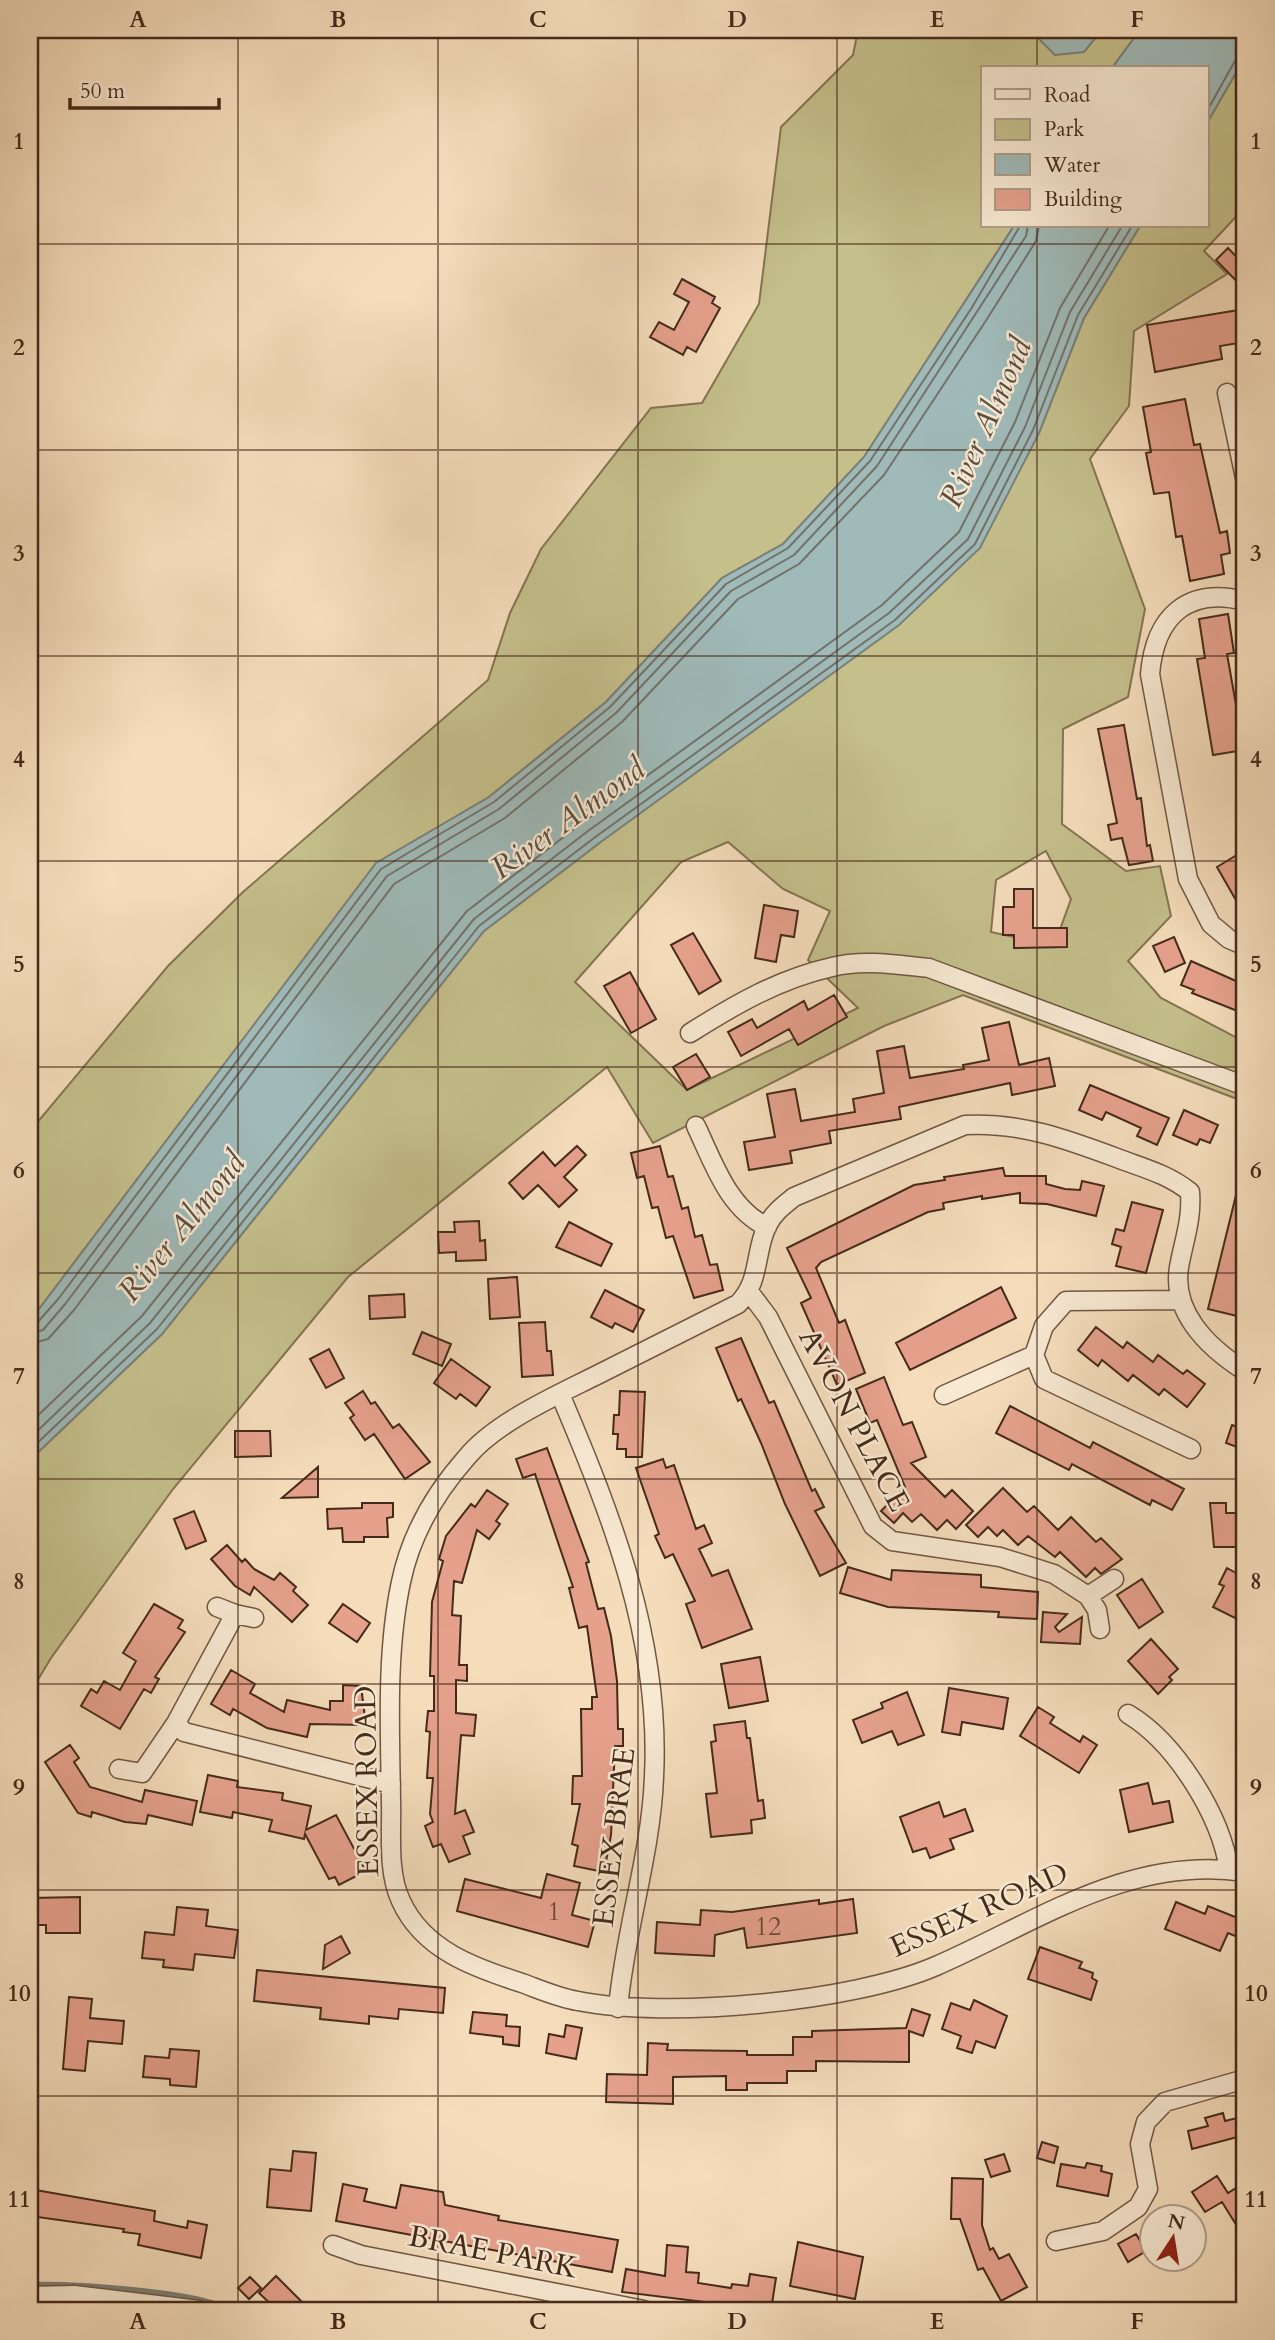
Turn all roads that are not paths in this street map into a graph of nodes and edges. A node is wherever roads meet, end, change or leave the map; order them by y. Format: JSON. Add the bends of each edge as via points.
{"nodes":[{"id":1,"x":1227,"y":393,"type":"dead end"},
{"id":2,"x":1245,"y":478,"type":"edge"},
{"id":3,"x":1245,"y":601,"type":"edge"},
{"id":4,"x":1245,"y":946,"type":"edge"},
{"id":5,"x":690,"y":1033,"type":"dead end"},
{"id":6,"x":1245,"y":1086,"type":"edge"},
{"id":7,"x":696,"y":1126,"type":"dead end"},
{"id":8,"x":767,"y":1227,"type":"junction"},
{"id":9,"x":750,"y":1293,"type":"junction"},
{"id":10,"x":1179,"y":1300,"type":"junction"},
{"id":11,"x":1034,"y":1355,"type":"junction"},
{"id":12,"x":1245,"y":1371,"type":"edge"},
{"id":13,"x":560,"y":1394,"type":"junction"},
{"id":14,"x":951,"y":1394,"type":"dead end"},
{"id":15,"x":1183,"y":1440,"type":"dead end"},
{"id":16,"x":1114,"y":1579,"type":"dead end"},
{"id":17,"x":1088,"y":1595,"type":"junction"},
{"id":18,"x":218,"y":1607,"type":"dead end"},
{"id":19,"x":235,"y":1614,"type":"junction"},
{"id":20,"x":254,"y":1618,"type":"dead end"},
{"id":21,"x":1100,"y":1629,"type":"dead end"},
{"id":22,"x":1128,"y":1714,"type":"dead end"},
{"id":23,"x":176,"y":1723,"type":"junction"},
{"id":24,"x":119,"y":1769,"type":"dead end"},
{"id":25,"x":391,"y":1784,"type":"junction"},
{"id":26,"x":1237,"y":1871,"type":"edge"},
{"id":27,"x":618,"y":2008,"type":"junction"},
{"id":28,"x":1245,"y":2079,"type":"edge"},
{"id":29,"x":1056,"y":2241,"type":"dead end"},
{"id":30,"x":333,"y":2245,"type":"dead end"},
{"id":31,"x":30,"y":2296,"type":"edge"},
{"id":32,"x":199,"y":2310,"type":"edge"},
{"id":33,"x":644,"y":2310,"type":"edge"}],
"edges":[{"from":1,"to":2,"type":"street","via":[[1225,415]]},
{"from":3,"to":4,"type":"street","via":[[1225,596],[1200,598],[1179,609],[1161,627],[1150,674],[1188,879],[1211,924]]},
{"from":5,"to":6,"type":"street","via":[[754,993],[834,966],[883,963],[929,968]]},
{"from":7,"to":8,"type":"street","via":[[732,1199],[750,1219]]},
{"from":8,"to":9,"type":"street"},
{"from":8,"to":10,"type":"street","via":[[794,1196],[965,1125],[1020,1127],[1173,1178],[1190,1192],[1192,1217],[1179,1265]]},
{"from":9,"to":13,"type":"street","name":"ESSEX ROAD","via":[[738,1304]]},
{"from":9,"to":17,"type":"street","name":"AVON PLACE","via":[[768,1317],[873,1526],[892,1541],[1000,1557],[1054,1574]]},
{"from":10,"to":11,"type":"street","via":[[1066,1301],[1044,1326]]},
{"from":10,"to":12,"type":"street","via":[[1193,1326]]},
{"from":11,"to":14,"type":"street"},
{"from":11,"to":15,"type":"street","via":[[1044,1379]]},
{"from":13,"to":25,"type":"street","name":"ESSEX ROAD","via":[[530,1409],[470,1453],[428,1508],[411,1548],[397,1608],[390,1702]]},
{"from":13,"to":27,"type":"street","name":"ESSEX BRAE","via":[[607,1509],[636,1598],[654,1719],[647,1848]]},
{"from":16,"to":17,"type":"street"},
{"from":17,"to":21,"type":"street"},
{"from":18,"to":19,"type":"street"},
{"from":19,"to":20,"type":"street"},
{"from":19,"to":23,"type":"street"},
{"from":22,"to":26,"type":"street","name":"ESSEX ROAD","via":[[1146,1725],[1199,1788]]},
{"from":23,"to":24,"type":"street","via":[[142,1773]]},
{"from":23,"to":25,"type":"street","via":[[184,1732]]},
{"from":25,"to":27,"type":"street","name":"ESSEX ROAD","via":[[392,1862],[401,1901],[427,1937],[463,1964],[573,2001]]},
{"from":26,"to":27,"type":"street","name":"ESSEX ROAD","via":[[1184,1871],[1095,1891],[932,1968],[855,1989],[767,2002]]},
{"from":28,"to":29,"type":"street","via":[[1165,2102],[1146,2122],[1140,2144],[1148,2189],[1138,2207],[1103,2231]]},
{"from":30,"to":33,"type":"street","name":"BRAE PARK","via":[[360,2255]]},
{"from":31,"to":32,"type":"street","via":[[74,2295]]}]}
